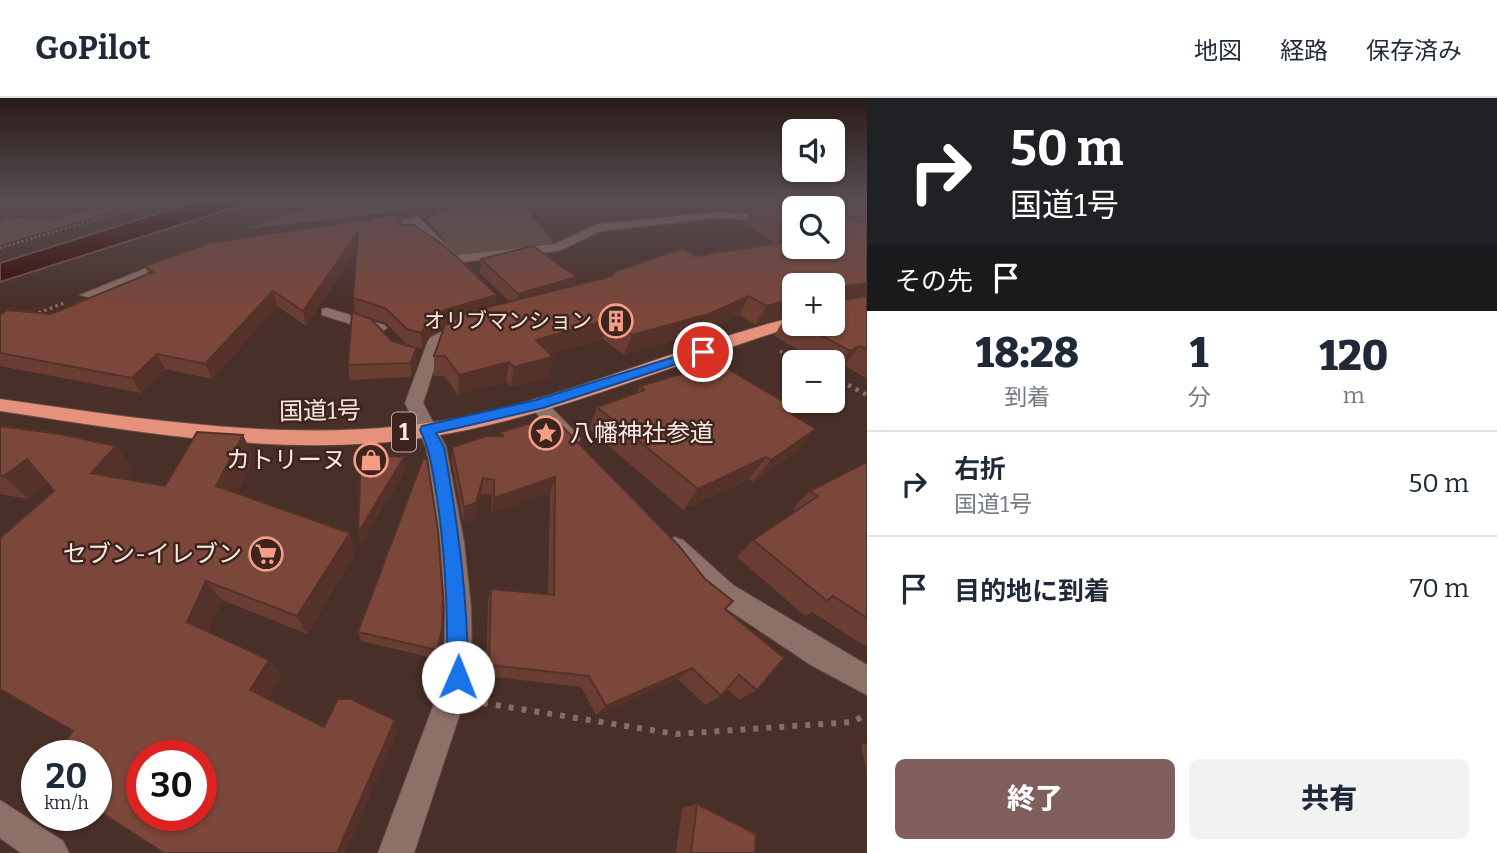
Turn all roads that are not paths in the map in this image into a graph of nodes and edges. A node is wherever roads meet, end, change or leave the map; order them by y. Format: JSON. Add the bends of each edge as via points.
{"nodes":[{"id":1,"x":429,"y":234,"type":"edge"},
{"id":2,"x":585,"y":234,"type":"edge"},
{"id":3,"x":187,"y":258,"type":"edge"},
{"id":4,"x":86,"y":295,"type":"road end"},
{"id":5,"x":327,"y":312,"type":"dead end"},
{"id":6,"x":486,"y":320,"type":"edge"},
{"id":7,"x":782,"y":326,"type":"edge"},
{"id":8,"x":390,"y":343,"type":"edge"},
{"id":9,"x":410,"y":352,"type":"edge"},
{"id":10,"x":429,"y":358,"type":"junction"},
{"id":11,"x":538,"y":404,"type":"junction"},
{"id":12,"x":0,"y":405,"type":"edge"},
{"id":13,"x":428,"y":430,"type":"junction"},
{"id":14,"x":587,"y":458,"type":"edge"},
{"id":15,"x":655,"y":528,"type":"edge"},
{"id":16,"x":867,"y":681,"type":"edge"},
{"id":17,"x":0,"y":817,"type":"edge"},
{"id":18,"x":51,"y":853,"type":"edge"},
{"id":19,"x":396,"y":853,"type":"edge"}],
"edges":[{"from":1,"to":2,"type":"street","via":[[459,264],[558,247]]},
{"from":3,"to":4,"type":"street"},
{"from":5,"to":8,"type":"street","via":[[379,328]]},
{"from":6,"to":10,"type":"street","via":[[461,326],[435,341]]},
{"from":7,"to":11,"type":"highway","name":"国道1号","number":"1"},
{"from":9,"to":10,"type":"street"},
{"from":10,"to":13,"type":"street","via":[[414,403]]},
{"from":11,"to":13,"type":"highway","name":"国道1号","number":"1"},
{"from":11,"to":14,"type":"street"},
{"from":12,"to":13,"type":"highway","name":"国道1号","number":"1","via":[[231,434],[315,439]]},
{"from":13,"to":19,"type":"street","via":[[436,447],[452,542],[458,677]]},
{"from":15,"to":16,"type":"street","via":[[724,593]]},
{"from":17,"to":18,"type":"street"}]}
